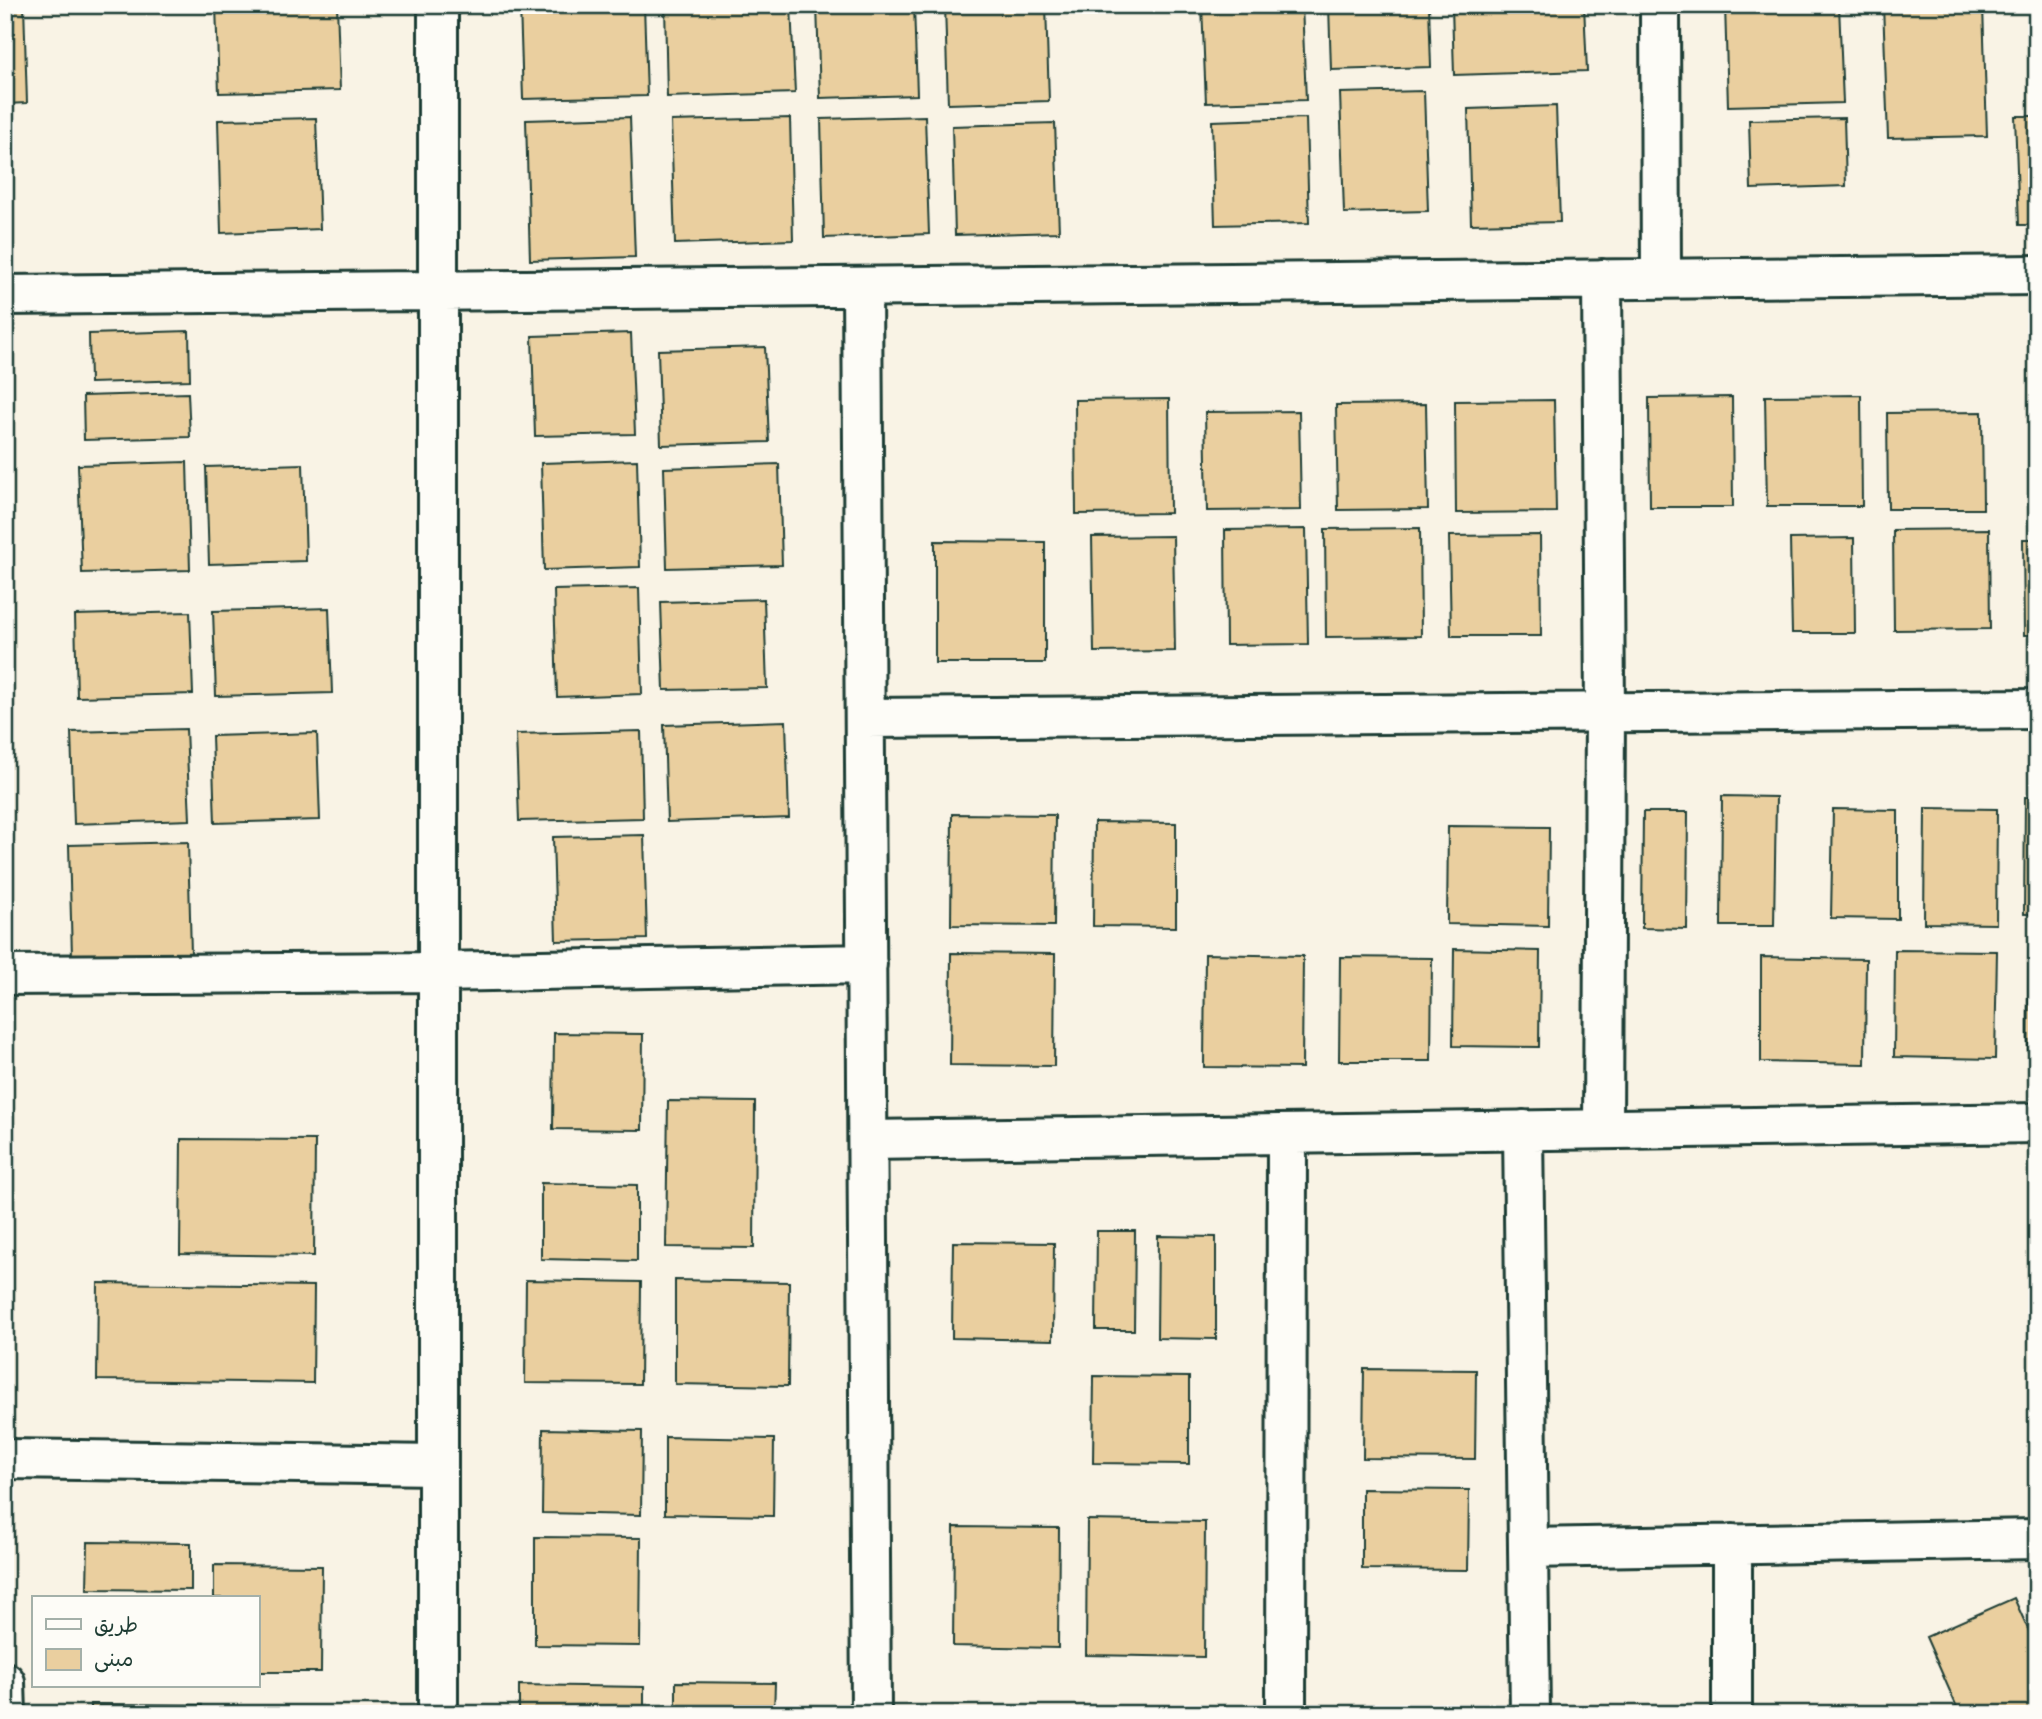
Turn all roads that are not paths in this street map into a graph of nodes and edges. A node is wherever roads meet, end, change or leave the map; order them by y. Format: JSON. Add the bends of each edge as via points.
{"nodes":[{"id":1,"x":438,"y":5,"type":"edge"},
{"id":2,"x":1660,"y":5,"type":"edge"},
{"id":3,"x":2037,"y":275,"type":"edge"},
{"id":4,"x":1602,"y":279,"type":"junction"},
{"id":5,"x":1661,"y":279,"type":"junction"},
{"id":6,"x":862,"y":287,"type":"junction"},
{"id":7,"x":438,"y":292,"type":"junction"},
{"id":8,"x":5,"y":295,"type":"edge"},
{"id":9,"x":2037,"y":709,"type":"edge"},
{"id":10,"x":1605,"y":712,"type":"junction"},
{"id":11,"x":865,"y":718,"type":"junction"},
{"id":12,"x":867,"y":964,"type":"junction"},
{"id":13,"x":438,"y":972,"type":"junction"},
{"id":14,"x":5,"y":975,"type":"edge"},
{"id":15,"x":2037,"y":1123,"type":"edge"},
{"id":16,"x":1603,"y":1129,"type":"junction"},
{"id":17,"x":1523,"y":1130,"type":"junction"},
{"id":18,"x":1287,"y":1134,"type":"junction"},
{"id":19,"x":868,"y":1140,"type":"junction"},
{"id":20,"x":5,"y":1459,"type":"edge"},
{"id":21,"x":438,"y":1465,"type":"junction"},
{"id":22,"x":2037,"y":1539,"type":"edge"},
{"id":23,"x":1732,"y":1544,"type":"junction"},
{"id":24,"x":1528,"y":1548,"type":"junction"},
{"id":25,"x":5,"y":1682,"type":"edge"},
{"id":26,"x":6,"y":1714,"type":"edge"},
{"id":27,"x":438,"y":1714,"type":"edge"},
{"id":28,"x":871,"y":1714,"type":"edge"},
{"id":29,"x":1286,"y":1714,"type":"edge"},
{"id":30,"x":1530,"y":1714,"type":"edge"},
{"id":31,"x":1732,"y":1714,"type":"edge"}],
"edges":[{"from":1,"to":7,"type":"street"},
{"from":2,"to":5,"type":"street"},
{"from":3,"to":5,"type":"street"},
{"from":4,"to":5,"type":"street"},
{"from":4,"to":6,"type":"street"},
{"from":4,"to":10,"type":"street"},
{"from":6,"to":7,"type":"street"},
{"from":6,"to":11,"type":"street"},
{"from":7,"to":8,"type":"street"},
{"from":7,"to":13,"type":"street"},
{"from":9,"to":10,"type":"street"},
{"from":10,"to":11,"type":"street"},
{"from":10,"to":16,"type":"street"},
{"from":11,"to":12,"type":"street"},
{"from":12,"to":13,"type":"street"},
{"from":12,"to":19,"type":"street"},
{"from":13,"to":14,"type":"street"},
{"from":13,"to":21,"type":"street"},
{"from":15,"to":16,"type":"street"},
{"from":16,"to":17,"type":"street"},
{"from":17,"to":18,"type":"street"},
{"from":17,"to":24,"type":"street"},
{"from":18,"to":19,"type":"street"},
{"from":18,"to":29,"type":"street"},
{"from":19,"to":28,"type":"street"},
{"from":20,"to":21,"type":"street"},
{"from":21,"to":27,"type":"street"},
{"from":22,"to":23,"type":"street"},
{"from":23,"to":24,"type":"street"},
{"from":23,"to":31,"type":"street"},
{"from":24,"to":30,"type":"street"},
{"from":25,"to":26,"type":"street"}]}
